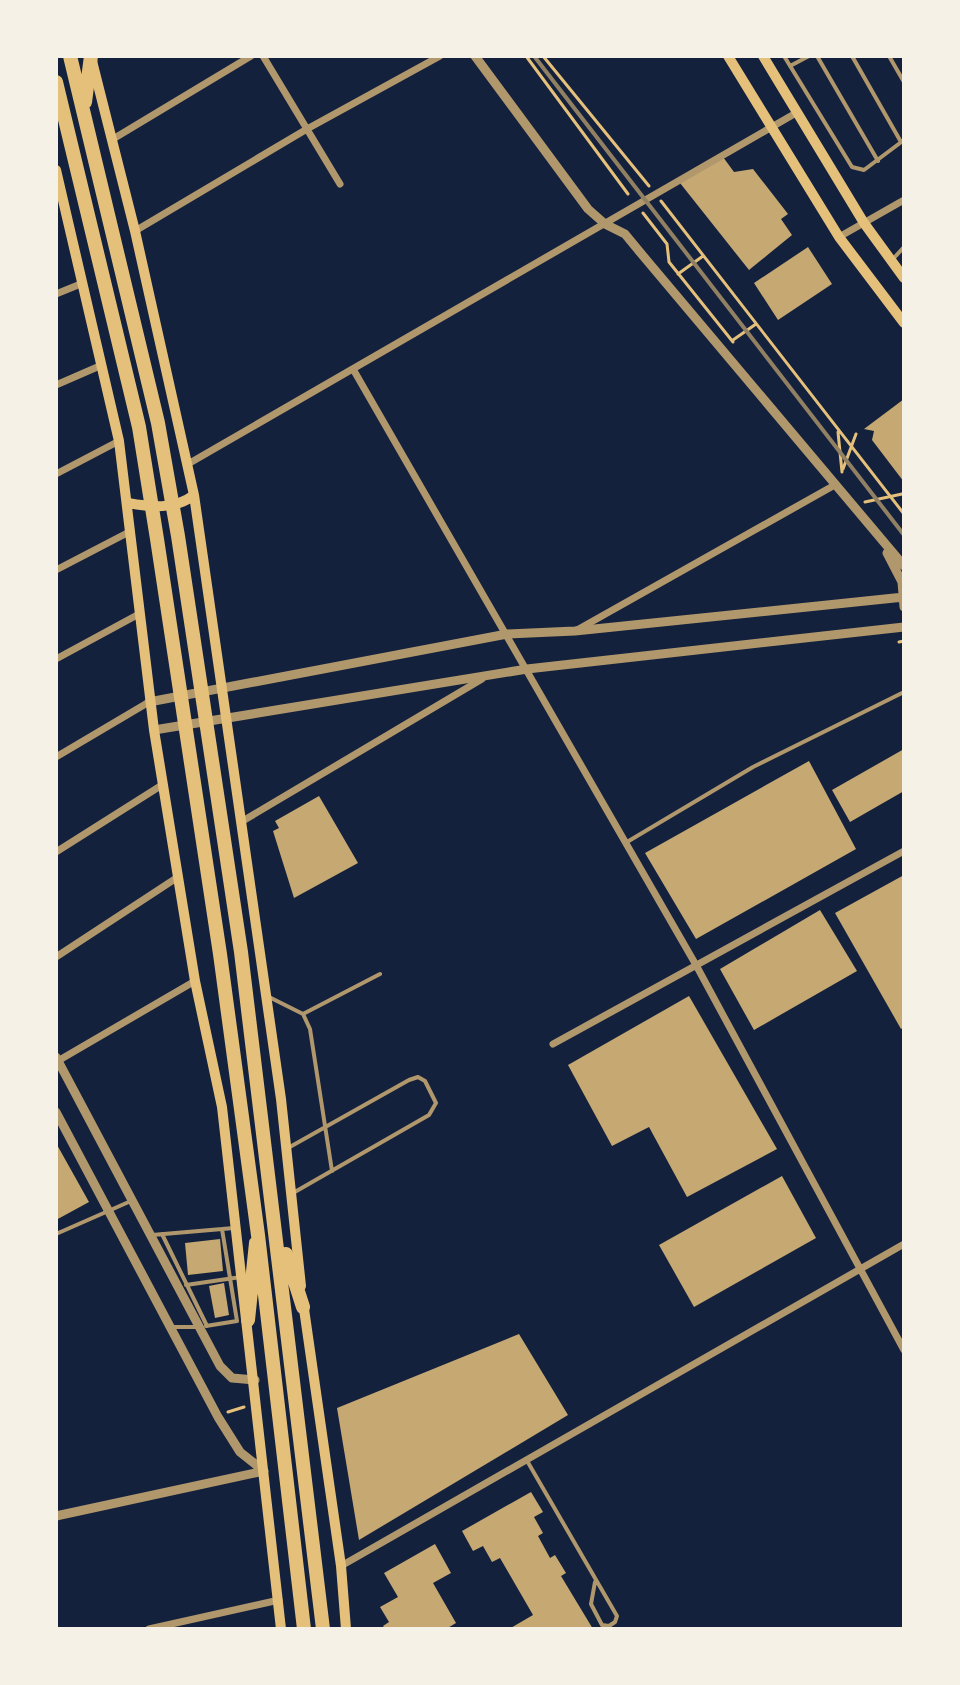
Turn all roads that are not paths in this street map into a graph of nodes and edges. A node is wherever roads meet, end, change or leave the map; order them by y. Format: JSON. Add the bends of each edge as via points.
{"nodes":[{"id":1,"x":70,"y":56,"type":"edge"},
{"id":2,"x":91,"y":56,"type":"edge"},
{"id":3,"x":251,"y":56,"type":"edge"},
{"id":4,"x":263,"y":56,"type":"edge"},
{"id":5,"x":440,"y":56,"type":"edge"},
{"id":6,"x":475,"y":56,"type":"edge"},
{"id":7,"x":728,"y":56,"type":"edge"},
{"id":8,"x":763,"y":56,"type":"edge"},
{"id":9,"x":784,"y":56,"type":"edge"},
{"id":10,"x":809,"y":56,"type":"edge"},
{"id":11,"x":817,"y":56,"type":"edge"},
{"id":12,"x":852,"y":56,"type":"edge"},
{"id":13,"x":889,"y":56,"type":"edge"},
{"id":14,"x":790,"y":66,"type":"junction"},
{"id":15,"x":56,"y":82,"type":"edge"},
{"id":16,"x":904,"y":82,"type":"edge"},
{"id":17,"x":796,"y":113,"type":"junction"},
{"id":18,"x":56,"y":114,"type":"edge"},
{"id":19,"x":84,"y":115,"type":"junction"},
{"id":20,"x":770,"y":128,"type":"junction"},
{"id":21,"x":307,"y":129,"type":"junction"},
{"id":22,"x":113,"y":139,"type":"junction"},
{"id":23,"x":902,"y":141,"type":"edge"},
{"id":24,"x":70,"y":146,"type":"junction"},
{"id":25,"x":878,"y":161,"type":"junction"},
{"id":26,"x":56,"y":170,"type":"edge"},
{"id":27,"x":340,"y":184,"type":"dead end"},
{"id":28,"x":904,"y":200,"type":"edge"},
{"id":29,"x":864,"y":223,"type":"junction"},
{"id":30,"x":605,"y":224,"type":"junction"},
{"id":31,"x":135,"y":231,"type":"junction"},
{"id":32,"x":839,"y":237,"type":"junction"},
{"id":33,"x":904,"y":247,"type":"edge"},
{"id":34,"x":891,"y":261,"type":"junction"},
{"id":35,"x":904,"y":278,"type":"edge"},
{"id":36,"x":83,"y":283,"type":"junction"},
{"id":37,"x":56,"y":294,"type":"edge"},
{"id":38,"x":904,"y":323,"type":"edge"},
{"id":39,"x":102,"y":365,"type":"junction"},
{"id":40,"x":353,"y":369,"type":"junction"},
{"id":41,"x":56,"y":385,"type":"edge"},
{"id":42,"x":119,"y":441,"type":"junction"},
{"id":43,"x":188,"y":464,"type":"junction"},
{"id":44,"x":56,"y":474,"type":"edge"},
{"id":45,"x":833,"y":486,"type":"junction"},
{"id":46,"x":194,"y":495,"type":"junction"},
{"id":47,"x":128,"y":503,"type":"junction"},
{"id":48,"x":131,"y":531,"type":"junction"},
{"id":49,"x":880,"y":539,"type":"junction"},
{"id":50,"x":904,"y":566,"type":"edge"},
{"id":51,"x":56,"y":570,"type":"edge"},
{"id":52,"x":904,"y":600,"type":"edge"},
{"id":53,"x":139,"y":614,"type":"junction"},
{"id":54,"x":904,"y":627,"type":"edge"},
{"id":55,"x":575,"y":631,"type":"junction"},
{"id":56,"x":507,"y":634,"type":"junction"},
{"id":57,"x":56,"y":659,"type":"edge"},
{"id":58,"x":527,"y":669,"type":"junction"},
{"id":59,"x":482,"y":679,"type":"junction"},
{"id":60,"x":221,"y":690,"type":"junction"},
{"id":61,"x":904,"y":692,"type":"edge"},
{"id":62,"x":149,"y":702,"type":"junction"},
{"id":63,"x":226,"y":720,"type":"junction"},
{"id":64,"x":154,"y":730,"type":"junction"},
{"id":65,"x":56,"y":757,"type":"edge"},
{"id":66,"x":162,"y":785,"type":"junction"},
{"id":67,"x":241,"y":822,"type":"junction"},
{"id":68,"x":625,"y":843,"type":"junction"},
{"id":69,"x":904,"y":851,"type":"edge"},
{"id":70,"x":56,"y":852,"type":"edge"},
{"id":71,"x":178,"y":877,"type":"junction"},
{"id":72,"x":56,"y":957,"type":"edge"},
{"id":73,"x":696,"y":965,"type":"junction"},
{"id":74,"x":380,"y":974,"type":"dead end"},
{"id":75,"x":195,"y":981,"type":"junction"},
{"id":76,"x":266,"y":995,"type":"junction"},
{"id":77,"x":303,"y":1014,"type":"junction"},
{"id":78,"x":553,"y":1044,"type":"dead end"},
{"id":79,"x":57,"y":1060,"type":"edge"},
{"id":80,"x":56,"y":1112,"type":"edge"},
{"id":81,"x":325,"y":1128,"type":"junction"},
{"id":82,"x":286,"y":1149,"type":"junction"},
{"id":83,"x":332,"y":1171,"type":"junction"},
{"id":84,"x":291,"y":1194,"type":"junction"},
{"id":85,"x":131,"y":1201,"type":"junction"},
{"id":86,"x":108,"y":1212,"type":"junction"},
{"id":87,"x":236,"y":1228,"type":"junction"},
{"id":88,"x":222,"y":1229,"type":"junction"},
{"id":89,"x":276,"y":1232,"type":"junction"},
{"id":90,"x":56,"y":1234,"type":"edge"},
{"id":91,"x":162,"y":1234,"type":"junction"},
{"id":92,"x":149,"y":1235,"type":"junction"},
{"id":93,"x":258,"y":1235,"type":"junction"},
{"id":94,"x":904,"y":1244,"type":"edge"},
{"id":95,"x":859,"y":1268,"type":"junction"},
{"id":96,"x":237,"y":1278,"type":"junction"},
{"id":97,"x":181,"y":1286,"type":"junction"},
{"id":98,"x":303,"y":1307,"type":"junction"},
{"id":99,"x":242,"y":1321,"type":"junction"},
{"id":100,"x":202,"y":1326,"type":"junction"},
{"id":101,"x":170,"y":1327,"type":"junction"},
{"id":102,"x":904,"y":1350,"type":"edge"},
{"id":103,"x":255,"y":1384,"type":"junction"},
{"id":104,"x":526,"y":1459,"type":"junction"},
{"id":105,"x":264,"y":1471,"type":"junction"},
{"id":106,"x":56,"y":1516,"type":"edge"},
{"id":107,"x":341,"y":1566,"type":"junction"},
{"id":108,"x":595,"y":1582,"type":"junction"},
{"id":109,"x":279,"y":1600,"type":"junction"},
{"id":110,"x":149,"y":1629,"type":"edge"},
{"id":111,"x":281,"y":1629,"type":"edge"},
{"id":112,"x":304,"y":1629,"type":"edge"},
{"id":113,"x":323,"y":1629,"type":"edge"},
{"id":114,"x":346,"y":1629,"type":"edge"}],
"edges":[{"from":1,"to":19,"type":"highway"},
{"from":2,"to":19,"type":"highway"},
{"from":2,"to":22,"type":"main road"},
{"from":3,"to":22,"type":"street"},
{"from":4,"to":21,"type":"street"},
{"from":5,"to":21,"type":"street"},
{"from":6,"to":30,"type":"street","via":[[588,209]]},
{"from":7,"to":20,"type":"main road"},
{"from":8,"to":17,"type":"main road"},
{"from":9,"to":14,"type":"lane"},
{"from":10,"to":14,"type":"lane"},
{"from":11,"to":25,"type":"lane"},
{"from":12,"to":23,"type":"lane"},
{"from":13,"to":16,"type":"lane"},
{"from":14,"to":25,"type":"lane","via":[[852,167],[864,170]]},
{"from":15,"to":24,"type":"highway"},
{"from":17,"to":20,"type":"street"},
{"from":17,"to":29,"type":"main road"},
{"from":18,"to":24,"type":"highway"},
{"from":19,"to":89,"type":"highway","via":[[158,423],[241,952]]},
{"from":20,"to":30,"type":"street"},
{"from":20,"to":32,"type":"main road"},
{"from":21,"to":27,"type":"street"},
{"from":21,"to":31,"type":"street"},
{"from":22,"to":31,"type":"main road"},
{"from":23,"to":25,"type":"lane"},
{"from":24,"to":93,"type":"highway","via":[[139,427]]},
{"from":26,"to":36,"type":"main road"},
{"from":28,"to":29,"type":"street"},
{"from":29,"to":32,"type":"street"},
{"from":29,"to":34,"type":"main road"},
{"from":30,"to":40,"type":"street"},
{"from":30,"to":45,"type":"street","via":[[625,234]]},
{"from":31,"to":43,"type":"main road"},
{"from":32,"to":38,"type":"main road"},
{"from":33,"to":34,"type":"lane"},
{"from":34,"to":35,"type":"main road"},
{"from":36,"to":37,"type":"street"},
{"from":36,"to":39,"type":"main road"},
{"from":39,"to":41,"type":"street"},
{"from":39,"to":42,"type":"main road"},
{"from":40,"to":43,"type":"street"},
{"from":40,"to":56,"type":"street"},
{"from":42,"to":44,"type":"street"},
{"from":42,"to":47,"type":"main road"},
{"from":43,"to":46,"type":"main road"},
{"from":45,"to":49,"type":"street"},
{"from":45,"to":55,"type":"street"},
{"from":46,"to":47,"type":"main road","via":[[161,507]]},
{"from":46,"to":60,"type":"main road"},
{"from":47,"to":48,"type":"main road"},
{"from":48,"to":51,"type":"street"},
{"from":48,"to":53,"type":"main road"},
{"from":49,"to":50,"type":"street"},
{"from":49,"to":52,"type":"street","via":[[902,582]]},
{"from":52,"to":55,"type":"street"},
{"from":53,"to":57,"type":"street"},
{"from":53,"to":62,"type":"main road"},
{"from":54,"to":58,"type":"street"},
{"from":55,"to":56,"type":"street"},
{"from":56,"to":58,"type":"street"},
{"from":56,"to":60,"type":"street"},
{"from":58,"to":59,"type":"street"},
{"from":58,"to":68,"type":"street"},
{"from":59,"to":63,"type":"street"},
{"from":59,"to":67,"type":"street"},
{"from":60,"to":62,"type":"street"},
{"from":60,"to":63,"type":"main road"},
{"from":61,"to":68,"type":"lane","via":[[753,767]]},
{"from":62,"to":64,"type":"main road"},
{"from":62,"to":65,"type":"street"},
{"from":63,"to":64,"type":"street"},
{"from":63,"to":67,"type":"main road"},
{"from":64,"to":66,"type":"main road"},
{"from":66,"to":70,"type":"street"},
{"from":66,"to":71,"type":"main road"},
{"from":67,"to":76,"type":"main road"},
{"from":68,"to":73,"type":"street"},
{"from":69,"to":73,"type":"street"},
{"from":71,"to":72,"type":"street"},
{"from":71,"to":75,"type":"main road"},
{"from":73,"to":78,"type":"street"},
{"from":73,"to":95,"type":"street"},
{"from":74,"to":77,"type":"lane"},
{"from":75,"to":79,"type":"street"},
{"from":75,"to":87,"type":"main road","via":[[222,1107]]},
{"from":76,"to":77,"type":"lane"},
{"from":76,"to":82,"type":"main road"},
{"from":77,"to":81,"type":"lane","via":[[310,1029]]},
{"from":79,"to":85,"type":"street"},
{"from":80,"to":86,"type":"street"},
{"from":81,"to":82,"type":"lane"},
{"from":81,"to":83,"type":"lane"},
{"from":81,"to":83,"type":"lane","via":[[418,1077],[436,1103],[429,1115]]},
{"from":82,"to":84,"type":"main road"},
{"from":83,"to":84,"type":"lane"},
{"from":84,"to":98,"type":"main road"},
{"from":85,"to":86,"type":"lane"},
{"from":85,"to":92,"type":"street"},
{"from":86,"to":90,"type":"lane"},
{"from":86,"to":101,"type":"street"},
{"from":87,"to":88,"type":"lane"},
{"from":87,"to":96,"type":"main road"},
{"from":88,"to":91,"type":"lane"},
{"from":88,"to":96,"type":"lane"},
{"from":89,"to":98,"type":"highway"},
{"from":89,"to":113,"type":"highway"},
{"from":91,"to":92,"type":"lane"},
{"from":91,"to":97,"type":"lane"},
{"from":92,"to":97,"type":"street"},
{"from":93,"to":99,"type":"highway"},
{"from":93,"to":112,"type":"highway"},
{"from":94,"to":95,"type":"street"},
{"from":95,"to":102,"type":"street"},
{"from":95,"to":104,"type":"street"},
{"from":96,"to":97,"type":"lane"},
{"from":96,"to":99,"type":"main road"},
{"from":97,"to":100,"type":"street"},
{"from":98,"to":107,"type":"main road"},
{"from":99,"to":100,"type":"lane"},
{"from":99,"to":103,"type":"main road"},
{"from":100,"to":101,"type":"lane"},
{"from":100,"to":103,"type":"street","via":[[226,1373]]},
{"from":101,"to":105,"type":"street","via":[[240,1452]]},
{"from":103,"to":105,"type":"main road"},
{"from":104,"to":107,"type":"street"},
{"from":104,"to":108,"type":"lane"},
{"from":105,"to":106,"type":"street"},
{"from":105,"to":109,"type":"main road"},
{"from":107,"to":114,"type":"main road"},
{"from":108,"to":108,"type":"lane","via":[[591,1604],[602,1625],[609,1626],[617,1616]]},
{"from":109,"to":110,"type":"street"},
{"from":109,"to":111,"type":"main road"}]}
